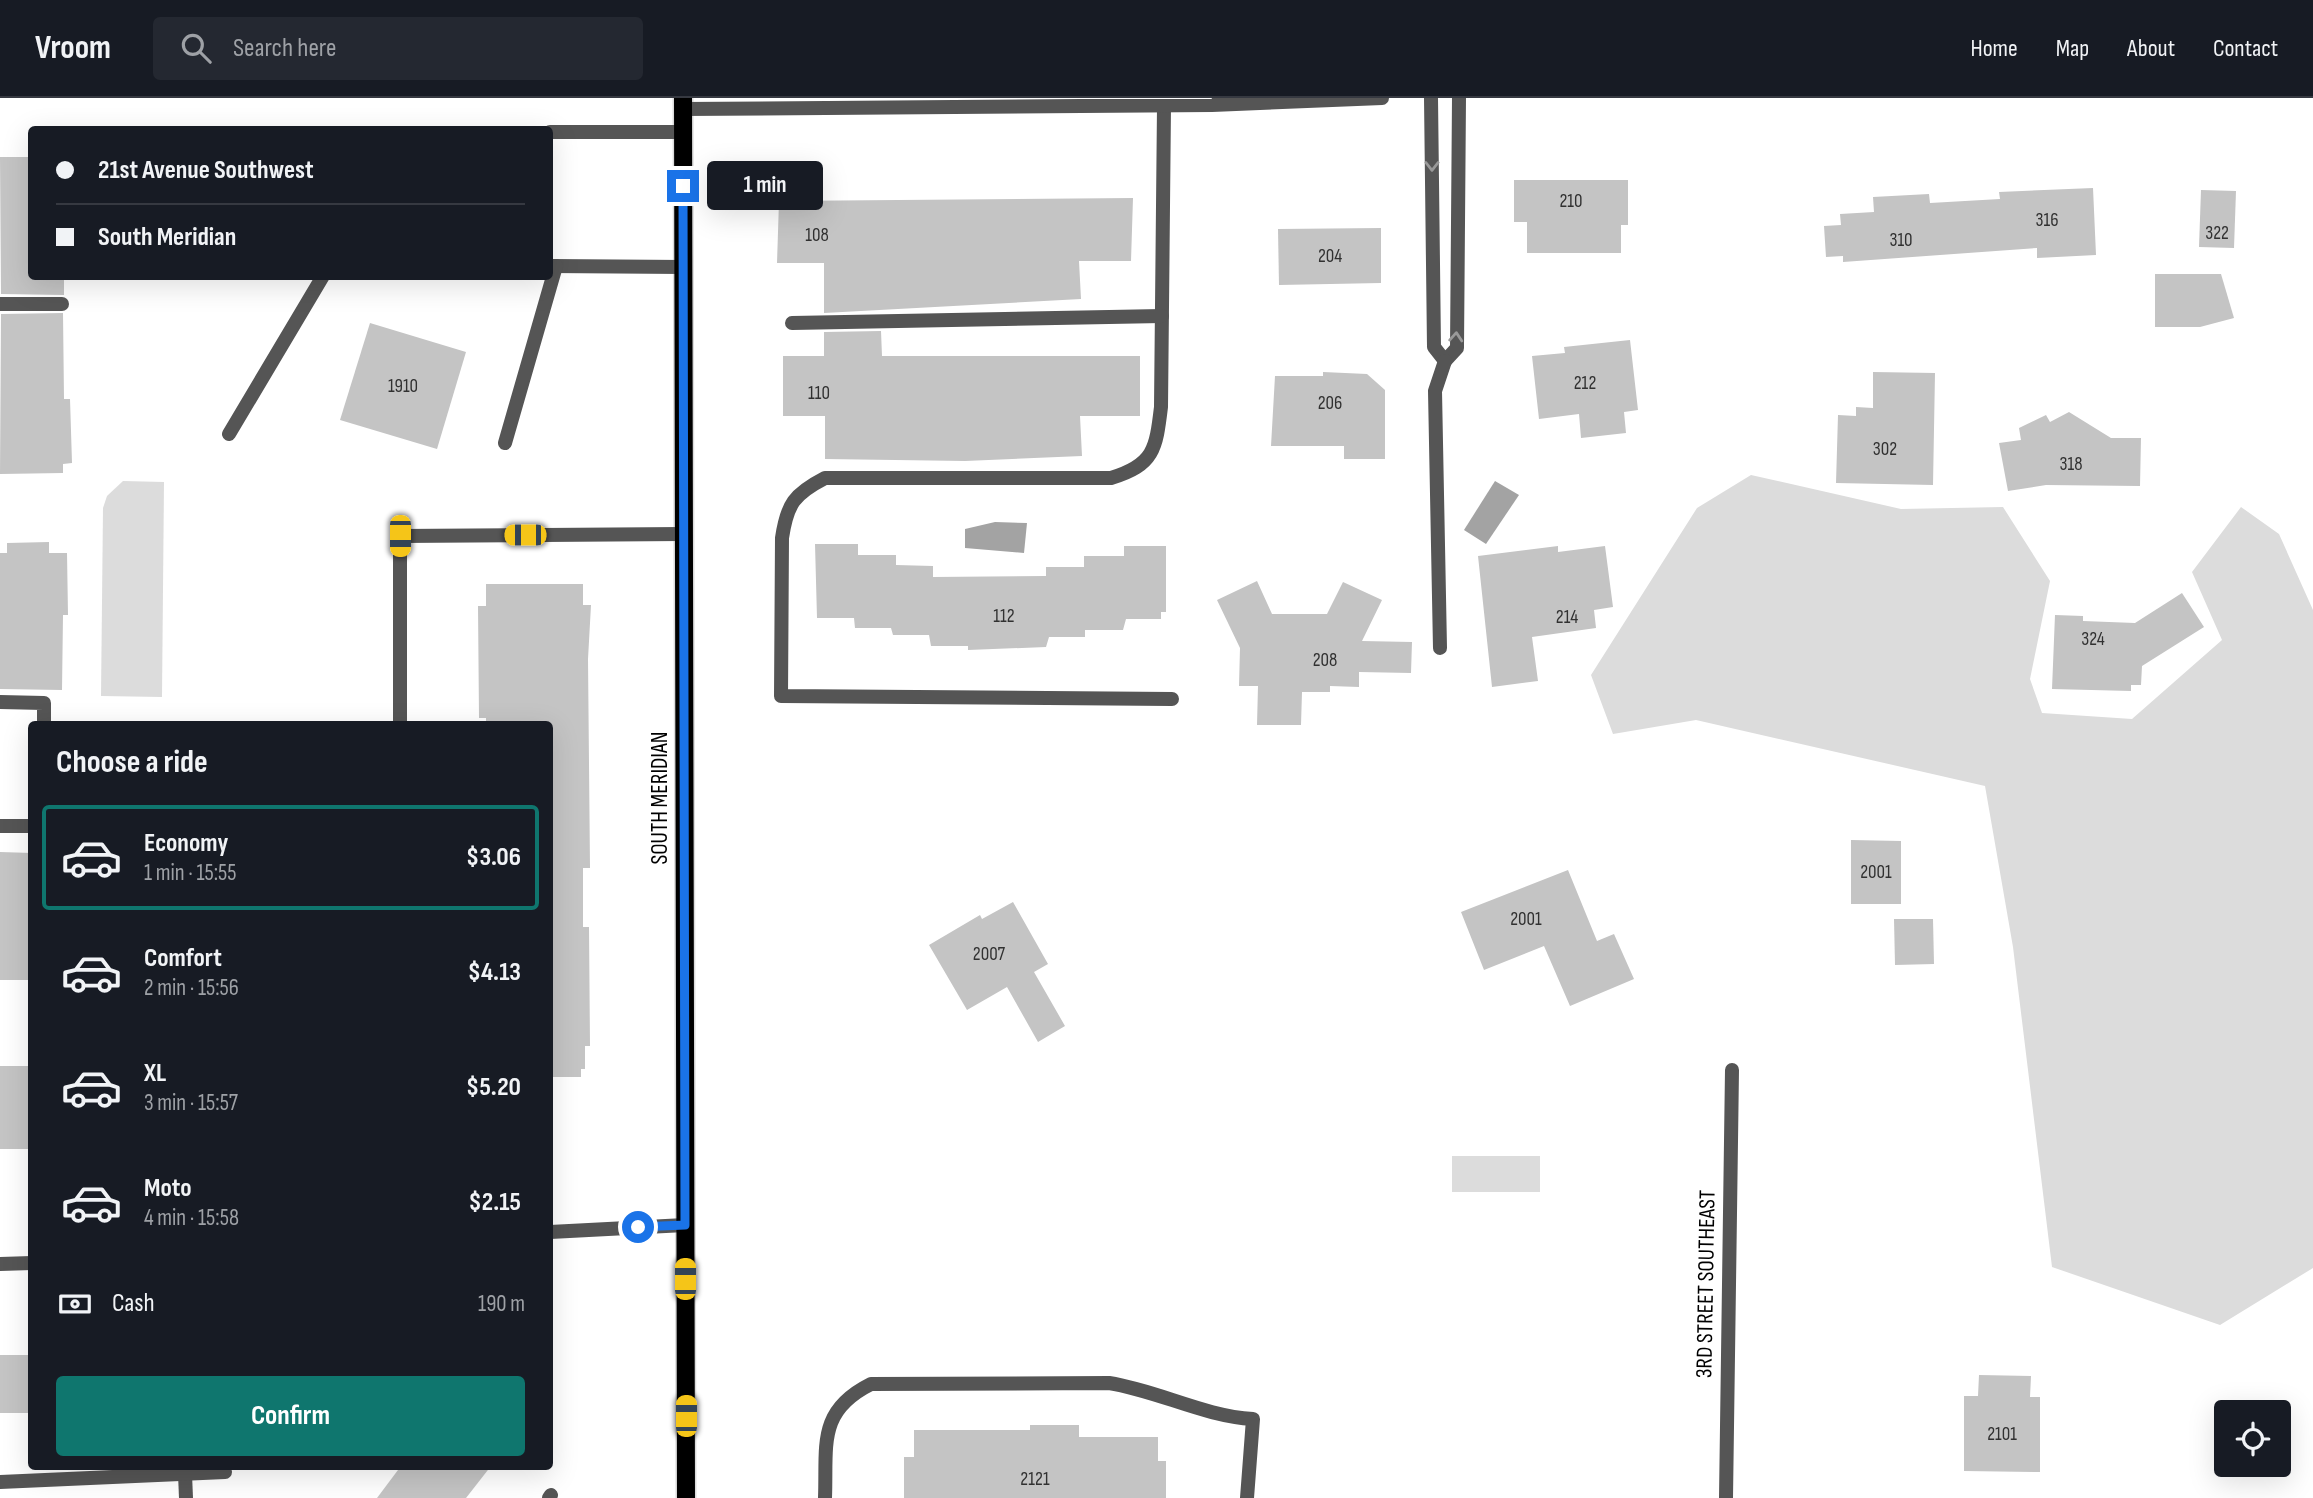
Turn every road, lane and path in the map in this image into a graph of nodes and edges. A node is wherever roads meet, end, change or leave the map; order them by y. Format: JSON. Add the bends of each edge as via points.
{"nodes":[{"id":1,"x":1382,"y":98,"type":"edge"},
{"id":2,"x":1432,"y":98,"type":"edge"},
{"id":3,"x":1459,"y":98,"type":"edge"},
{"id":4,"x":1078,"y":102,"type":"edge"},
{"id":5,"x":683,"y":104,"type":"edge"},
{"id":6,"x":1164,"y":106,"type":"junction"},
{"id":7,"x":553,"y":132,"type":"edge"},
{"id":8,"x":683,"y":132,"type":"junction"},
{"id":9,"x":553,"y":266,"type":"edge"},
{"id":10,"x":683,"y":267,"type":"junction"},
{"id":11,"x":321,"y":280,"type":"edge"},
{"id":12,"x":549,"y":280,"type":"edge"},
{"id":13,"x":0,"y":304,"type":"edge"},
{"id":14,"x":62,"y":304,"type":"dead end"},
{"id":15,"x":1162,"y":316,"type":"junction"},
{"id":16,"x":792,"y":323,"type":"dead end"},
{"id":17,"x":1445,"y":362,"type":"junction"},
{"id":18,"x":229,"y":434,"type":"dead end"},
{"id":19,"x":505,"y":443,"type":"dead end"},
{"id":20,"x":684,"y":534,"type":"junction"},
{"id":21,"x":1440,"y":648,"type":"dead end"},
{"id":22,"x":1172,"y":699,"type":"dead end"},
{"id":23,"x":0,"y":702,"type":"edge"},
{"id":24,"x":44,"y":721,"type":"edge"},
{"id":25,"x":400,"y":721,"type":"edge"},
{"id":26,"x":0,"y":826,"type":"edge"},
{"id":27,"x":28,"y":826,"type":"edge"},
{"id":28,"x":1732,"y":1070,"type":"dead end"},
{"id":29,"x":685,"y":1225,"type":"junction"},
{"id":30,"x":553,"y":1232,"type":"edge"},
{"id":31,"x":28,"y":1263,"type":"edge"},
{"id":32,"x":0,"y":1264,"type":"edge"},
{"id":33,"x":225,"y":1472,"type":"dead end"},
{"id":34,"x":185,"y":1474,"type":"junction"},
{"id":35,"x":0,"y":1482,"type":"edge"},
{"id":36,"x":186,"y":1498,"type":"edge"},
{"id":37,"x":686,"y":1498,"type":"edge"},
{"id":38,"x":825,"y":1498,"type":"edge"},
{"id":39,"x":1247,"y":1498,"type":"edge"},
{"id":40,"x":1726,"y":1498,"type":"edge"}],
"edges":[{"from":1,"to":6,"type":"street"},
{"from":2,"to":17,"type":"street","one_way":true,"via":[[1434,347]]},
{"from":17,"to":3,"type":"street","one_way":true,"via":[[1457,348]]},
{"from":4,"to":5,"type":"street"},
{"from":4,"to":6,"type":"street"},
{"from":5,"to":8,"type":"main road","name":"SOUTH MERIDIAN"},
{"from":6,"to":15,"type":"street"},
{"from":7,"to":8,"type":"street"},
{"from":8,"to":10,"type":"main road","name":"SOUTH MERIDIAN"},
{"from":9,"to":10,"type":"street"},
{"from":10,"to":20,"type":"main road","name":"SOUTH MERIDIAN"},
{"from":11,"to":18,"type":"street"},
{"from":12,"to":19,"type":"street"},
{"from":13,"to":14,"type":"street"},
{"from":15,"to":16,"type":"street"},
{"from":15,"to":22,"type":"street","via":[[1158,433],[1148,459],[1136,471],[1086,480],[825,478],[793,499],[782,538],[780,696]]},
{"from":17,"to":21,"type":"street","via":[[1435,391]]},
{"from":20,"to":25,"type":"street","via":[[400,536]]},
{"from":20,"to":29,"type":"main road","name":"SOUTH MERIDIAN"},
{"from":23,"to":24,"type":"street","via":[[44,703]]},
{"from":26,"to":27,"type":"street"},
{"from":28,"to":40,"type":"street","name":"3RD STREET SOUTHEAST"},
{"from":29,"to":30,"type":"street"},
{"from":29,"to":37,"type":"main road","name":"SOUTH MERIDIAN"},
{"from":31,"to":32,"type":"street"},
{"from":33,"to":34,"type":"street"},
{"from":34,"to":35,"type":"street"},
{"from":34,"to":36,"type":"street"},
{"from":38,"to":39,"type":"street","via":[[828,1434],[834,1412],[851,1394],[872,1384],[1095,1383],[1141,1388],[1225,1417],[1253,1419]]}]}
